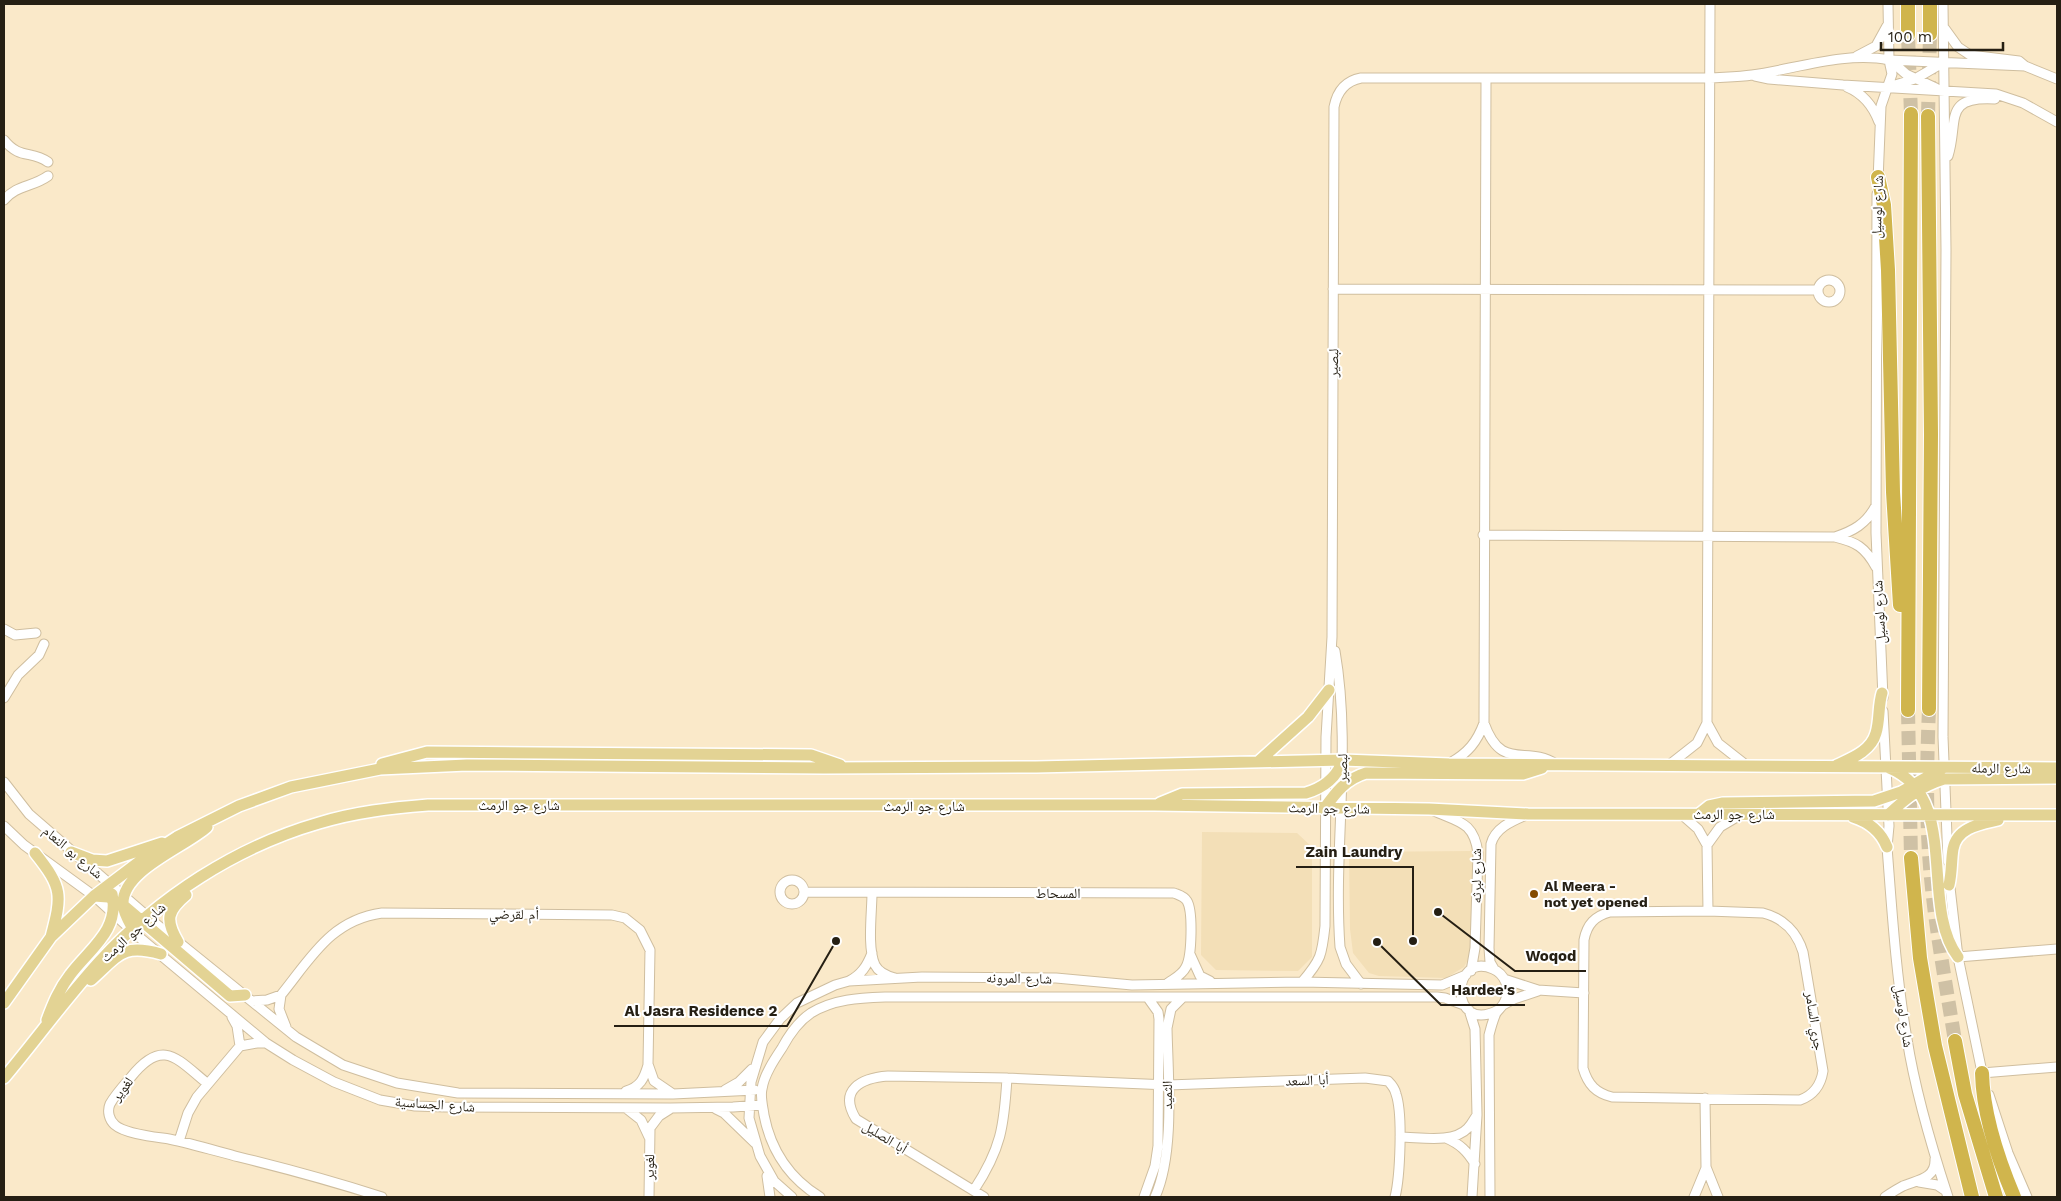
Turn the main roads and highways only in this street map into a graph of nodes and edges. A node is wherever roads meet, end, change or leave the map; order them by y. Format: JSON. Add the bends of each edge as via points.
{"nodes":[{"id":1,"x":1908,"y":4,"type":"edge"},
{"id":2,"x":1930,"y":4,"type":"edge"},
{"id":3,"x":1930,"y":34,"type":"tunnel mouth"},
{"id":4,"x":1908,"y":36,"type":"tunnel mouth"},
{"id":5,"x":1911,"y":114,"type":"tunnel mouth"},
{"id":6,"x":1928,"y":116,"type":"tunnel mouth"},
{"id":7,"x":1878,"y":177,"type":"road end"},
{"id":8,"x":1908,"y":634,"type":"junction"},
{"id":9,"x":1328,"y":690,"type":"road end"},
{"id":10,"x":1882,"y":693,"type":"road end"},
{"id":11,"x":1929,"y":709,"type":"tunnel mouth"},
{"id":12,"x":1908,"y":710,"type":"tunnel mouth"},
{"id":13,"x":1343,"y":760,"type":"junction"},
{"id":14,"x":1259,"y":761,"type":"junction"},
{"id":15,"x":1556,"y":764,"type":"junction"},
{"id":16,"x":1834,"y":766,"type":"junction"},
{"id":17,"x":1886,"y":767,"type":"junction"},
{"id":18,"x":1944,"y":767,"type":"junction"},
{"id":19,"x":2057,"y":768,"type":"edge"},
{"id":20,"x":2057,"y":778,"type":"edge"},
{"id":21,"x":1916,"y":788,"type":"junction"},
{"id":22,"x":1154,"y":805,"type":"junction"},
{"id":23,"x":1324,"y":808,"type":"junction"},
{"id":24,"x":1699,"y":814,"type":"junction"},
{"id":25,"x":1847,"y":814,"type":"junction"},
{"id":26,"x":1888,"y":815,"type":"junction"},
{"id":27,"x":1929,"y":815,"type":"junction"},
{"id":28,"x":2007,"y":815,"type":"junction"},
{"id":29,"x":2057,"y":815,"type":"edge"},
{"id":30,"x":214,"y":818,"type":"junction"},
{"id":31,"x":177,"y":837,"type":"junction"},
{"id":32,"x":1887,"y":847,"type":"road end"},
{"id":33,"x":71,"y":852,"type":"road end"},
{"id":34,"x":35,"y":853,"type":"road end"},
{"id":35,"x":1911,"y":858,"type":"tunnel mouth"},
{"id":36,"x":197,"y":879,"type":"junction"},
{"id":37,"x":110,"y":883,"type":"junction"},
{"id":38,"x":1949,"y":884,"type":"road end"},
{"id":39,"x":94,"y":896,"type":"junction"},
{"id":40,"x":118,"y":903,"type":"junction"},
{"id":41,"x":141,"y":923,"type":"junction"},
{"id":42,"x":51,"y":937,"type":"junction"},
{"id":43,"x":178,"y":942,"type":"road end"},
{"id":44,"x":161,"y":954,"type":"road end"},
{"id":45,"x":1958,"y":957,"type":"road end"},
{"id":46,"x":77,"y":989,"type":"junction"},
{"id":47,"x":249,"y":998,"type":"road end"},
{"id":48,"x":4,"y":1003,"type":"edge"},
{"id":49,"x":45,"y":1028,"type":"junction"},
{"id":50,"x":1955,"y":1042,"type":"tunnel mouth"},
{"id":51,"x":1982,"y":1073,"type":"road end"},
{"id":52,"x":4,"y":1078,"type":"edge"},
{"id":53,"x":1958,"y":1142,"type":"junction"},
{"id":54,"x":1964,"y":1197,"type":"edge"},
{"id":55,"x":1972,"y":1197,"type":"edge"},
{"id":56,"x":1996,"y":1197,"type":"edge"},
{"id":57,"x":2014,"y":1197,"type":"edge"}],
"edges":[{"from":1,"to":4,"type":"highway"},
{"from":2,"to":3,"type":"highway"},
{"from":5,"to":8,"type":"highway","name":"شارع لوسيل"},
{"from":6,"to":11,"type":"highway"},
{"from":7,"to":8,"type":"highway","via":[[1884,204],[1888,270],[1897,575],[1899,603]]},
{"from":8,"to":12,"type":"highway","name":"شارع لوسيل"},
{"from":9,"to":14,"type":"main road","via":[[1308,717]]},
{"from":10,"to":16,"type":"main road","via":[[1876,733],[1871,743],[1862,752]]},
{"from":13,"to":14,"type":"main road"},
{"from":13,"to":15,"type":"main road"},
{"from":13,"to":22,"type":"main road","via":[[1339,771],[1326,783],[1306,793],[1182,794]]},
{"from":14,"to":30,"type":"main road","via":[[1055,766],[414,766],[356,772],[291,787]]},
{"from":15,"to":16,"type":"main road"},
{"from":15,"to":23,"type":"main road","via":[[1523,774],[1366,772],[1341,786]]},
{"from":16,"to":17,"type":"main road"},
{"from":17,"to":18,"type":"main road"},
{"from":17,"to":21,"type":"main road","via":[[1901,774]]},
{"from":18,"to":19,"type":"main road","name":"شارع الرمله"},
{"from":18,"to":21,"type":"main road"},
{"from":20,"to":21,"type":"main road","via":[[1944,780]]},
{"from":21,"to":24,"type":"main road","via":[[1862,802],[1723,802],[1709,806]]},
{"from":21,"to":26,"type":"main road"},
{"from":21,"to":27,"type":"main road"},
{"from":22,"to":23,"type":"main road","name":"شارع جو الرمث"},
{"from":22,"to":36,"type":"main road","name":"شارع جو الرمث","via":[[428,805],[374,810],[318,823],[257,846]]},
{"from":23,"to":24,"type":"main road","name":"شارع جو الرمث","via":[[1528,814]]},
{"from":24,"to":25,"type":"main road","name":"شارع جو الرمث"},
{"from":25,"to":26,"type":"main road","name":"شارع جو الرمث"},
{"from":25,"to":32,"type":"main road","via":[[1876,830]]},
{"from":26,"to":27,"type":"main road","name":"شارع جو الرمث"},
{"from":27,"to":28,"type":"main road","name":"شارع جو الرمث"},
{"from":27,"to":45,"type":"main road","via":[[1945,930]]},
{"from":28,"to":29,"type":"main road"},
{"from":28,"to":38,"type":"main road","via":[[1974,826],[1956,840]]},
{"from":30,"to":31,"type":"main road"},
{"from":30,"to":40,"type":"main road","via":[[205,829],[140,873]]},
{"from":31,"to":33,"type":"main road","via":[[107,862]]},
{"from":31,"to":37,"type":"main road"},
{"from":34,"to":42,"type":"main road","via":[[50,872],[58,890],[58,909]]},
{"from":35,"to":53,"type":"highway","name":"شارع لوسيل","via":[[1920,958],[1935,1046]]},
{"from":36,"to":41,"type":"main road","name":"شارع جو الرمث"},
{"from":36,"to":43,"type":"main road","via":[[169,916]]},
{"from":37,"to":39,"type":"main road"},
{"from":37,"to":40,"type":"main road"},
{"from":39,"to":40,"type":"main road"},
{"from":39,"to":42,"type":"main road"},
{"from":40,"to":41,"type":"main road"},
{"from":40,"to":49,"type":"main road","via":[[105,936],[61,988]]},
{"from":41,"to":46,"type":"main road","name":"شارع جو الرمث","via":[[99,962]]},
{"from":41,"to":47,"type":"main road","via":[[221,990],[230,996]]},
{"from":42,"to":48,"type":"main road"},
{"from":44,"to":46,"type":"main road","via":[[128,950]]},
{"from":46,"to":49,"type":"main road","name":"شارع جو الرمث"},
{"from":49,"to":52,"type":"main road","name":"شارع جو الرمث"},
{"from":50,"to":56,"type":"highway","via":[[1965,1094]]},
{"from":51,"to":57,"type":"highway","via":[[1990,1124]]},
{"from":53,"to":54,"type":"highway"},
{"from":53,"to":55,"type":"highway","name":"شارع لوسيل"}]}
